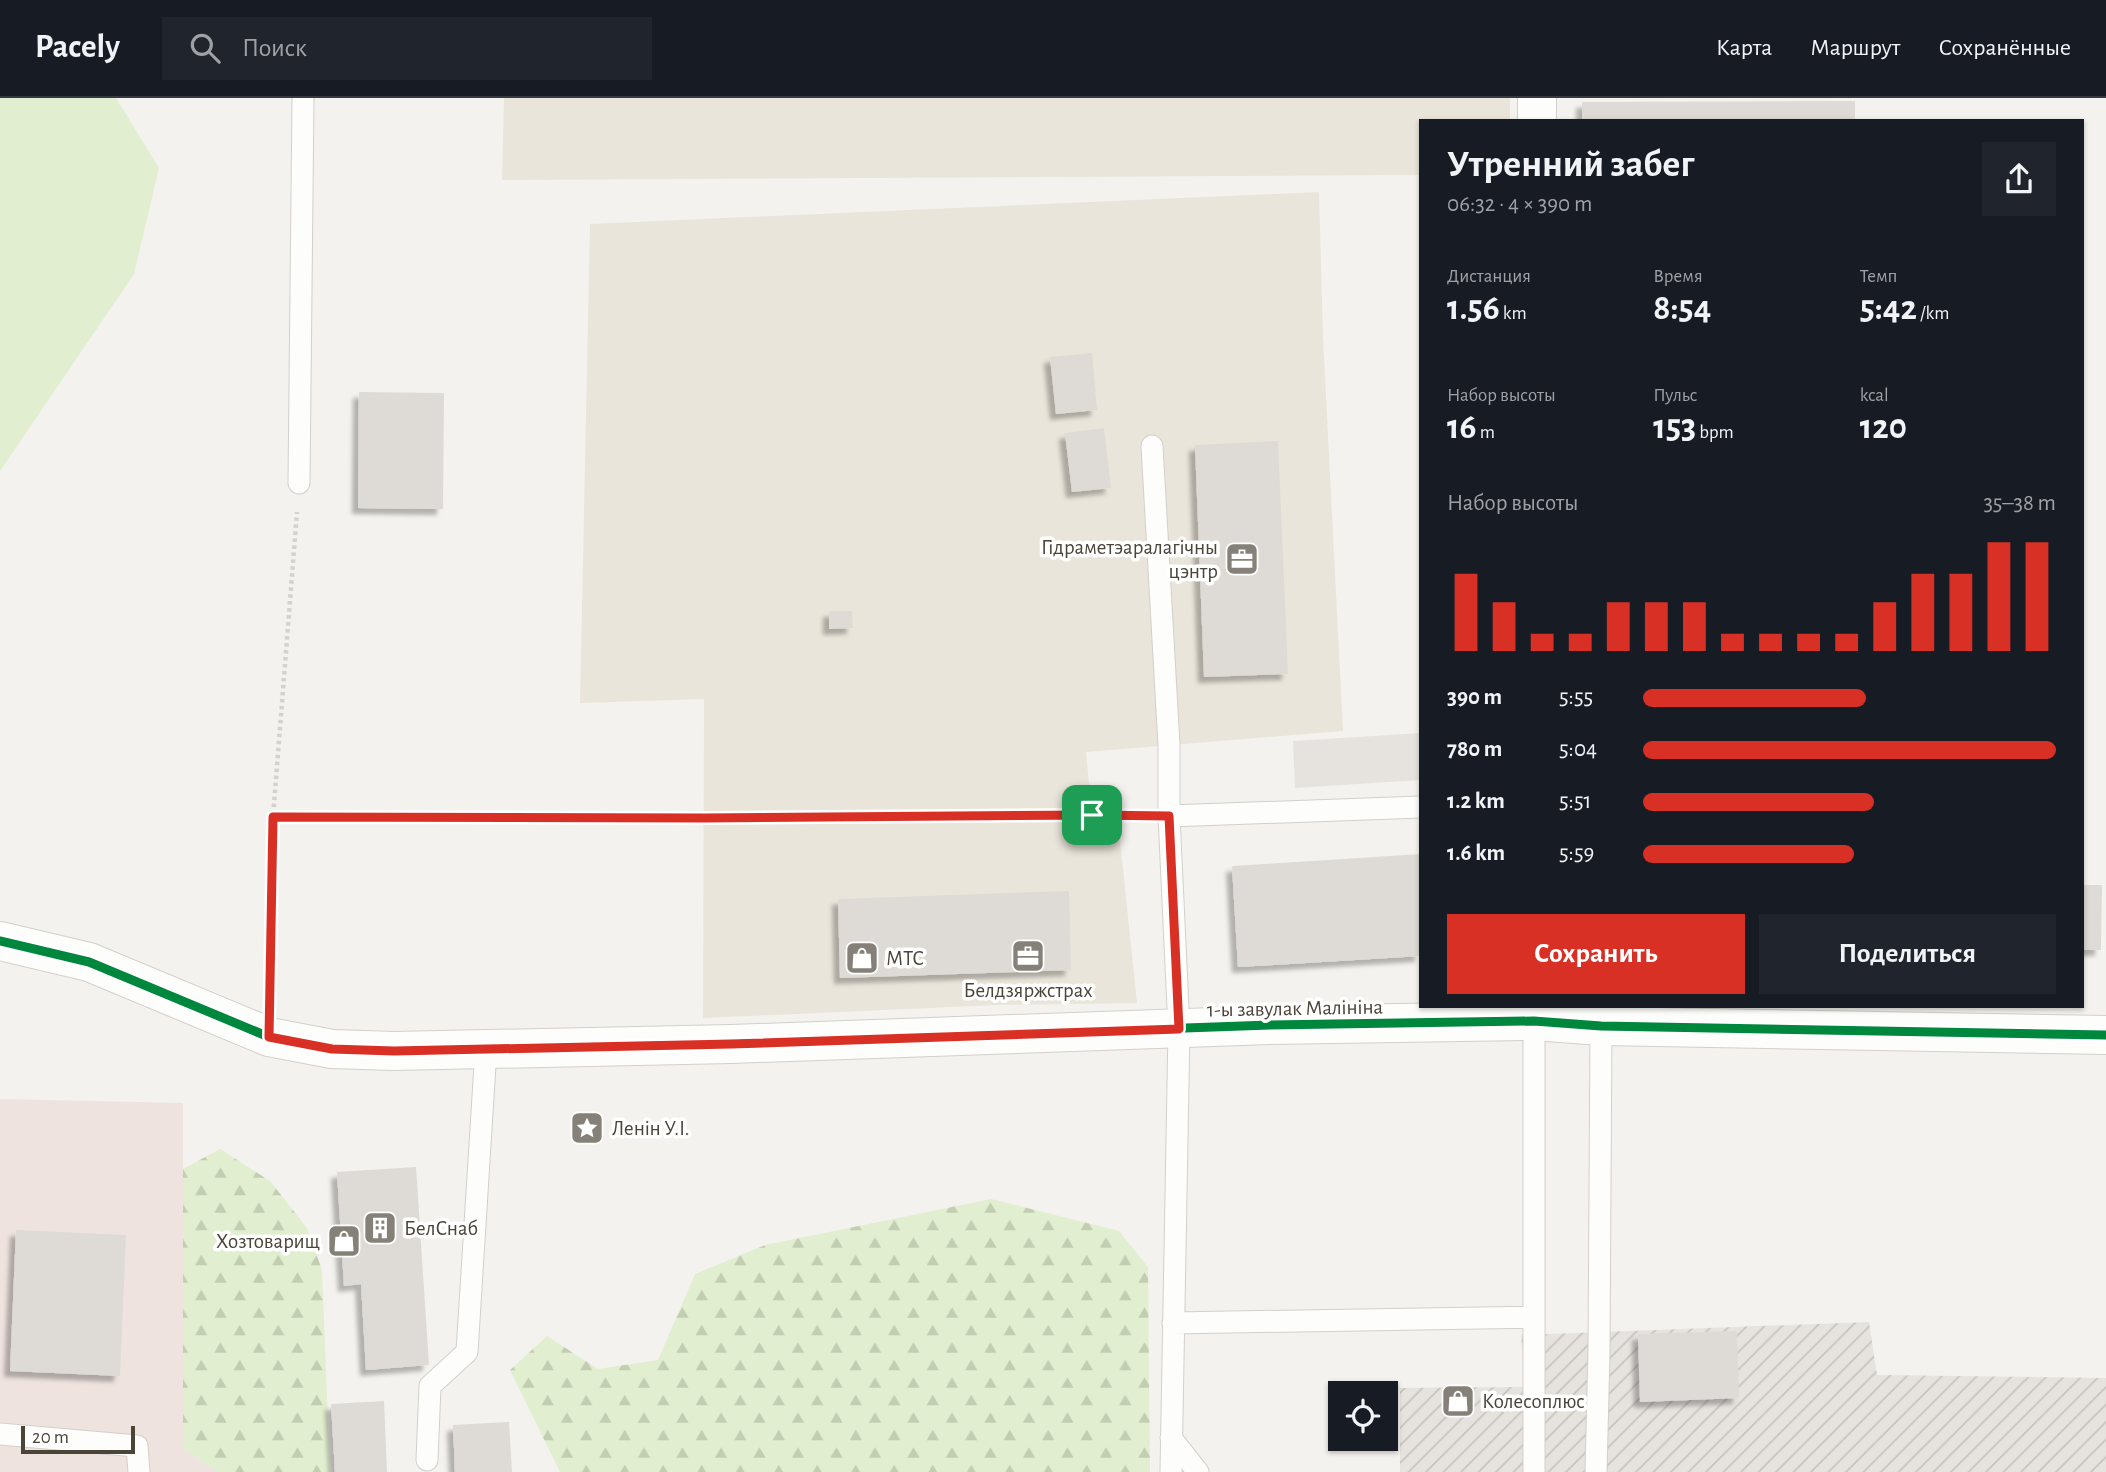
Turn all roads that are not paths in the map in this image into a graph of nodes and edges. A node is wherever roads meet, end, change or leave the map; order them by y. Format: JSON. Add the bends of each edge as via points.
{"nodes":[{"id":1,"x":303,"y":98,"type":"edge"},
{"id":2,"x":1537,"y":98,"type":"edge"},
{"id":3,"x":1537,"y":119,"type":"edge"},
{"id":4,"x":1152,"y":446,"type":"dead end"},
{"id":5,"x":299,"y":483,"type":"road end"},
{"id":6,"x":1419,"y":807,"type":"edge"},
{"id":7,"x":1169,"y":816,"type":"junction"},
{"id":8,"x":0,"y":941,"type":"edge"},
{"id":9,"x":1534,"y":1013,"type":"edge"},
{"id":10,"x":1601,"y":1026,"type":"junction"},
{"id":11,"x":1179,"y":1029,"type":"junction"},
{"id":12,"x":2106,"y":1035,"type":"edge"},
{"id":13,"x":486,"y":1049,"type":"junction"},
{"id":14,"x":1534,"y":1317,"type":"junction"},
{"id":15,"x":1173,"y":1323,"type":"junction"},
{"id":16,"x":0,"y":1434,"type":"edge"},
{"id":17,"x":1171,"y":1438,"type":"junction"},
{"id":18,"x":428,"y":1460,"type":"dead end"},
{"id":19,"x":139,"y":1472,"type":"edge"},
{"id":20,"x":1171,"y":1472,"type":"edge"},
{"id":21,"x":1198,"y":1472,"type":"edge"},
{"id":22,"x":1534,"y":1472,"type":"edge"},
{"id":23,"x":1596,"y":1472,"type":"edge"}],
"edges":[{"from":1,"to":5,"type":"lane"},
{"from":2,"to":3,"type":"street"},
{"from":4,"to":7,"type":"lane"},
{"from":6,"to":7,"type":"lane"},
{"from":7,"to":11,"type":"lane"},
{"from":8,"to":13,"type":"street","name":"1-ы завулак Малініна","via":[[89,962],[269,1037],[332,1049]]},
{"from":9,"to":10,"type":"street","name":"1-ы завулак Малініна"},
{"from":9,"to":11,"type":"street","name":"1-ы завулак Малініна"},
{"from":9,"to":14,"type":"lane"},
{"from":10,"to":12,"type":"street","name":"1-ы завулак Малініна"},
{"from":10,"to":23,"type":"lane"},
{"from":11,"to":13,"type":"street","name":"1-ы завулак Малініна"},
{"from":11,"to":15,"type":"lane"},
{"from":13,"to":18,"type":"lane","via":[[467,1352],[430,1386]]},
{"from":14,"to":15,"type":"lane"},
{"from":14,"to":22,"type":"lane"},
{"from":15,"to":17,"type":"lane"},
{"from":16,"to":19,"type":"lane","via":[[137,1446]]},
{"from":17,"to":20,"type":"lane"},
{"from":17,"to":21,"type":"lane"}]}
